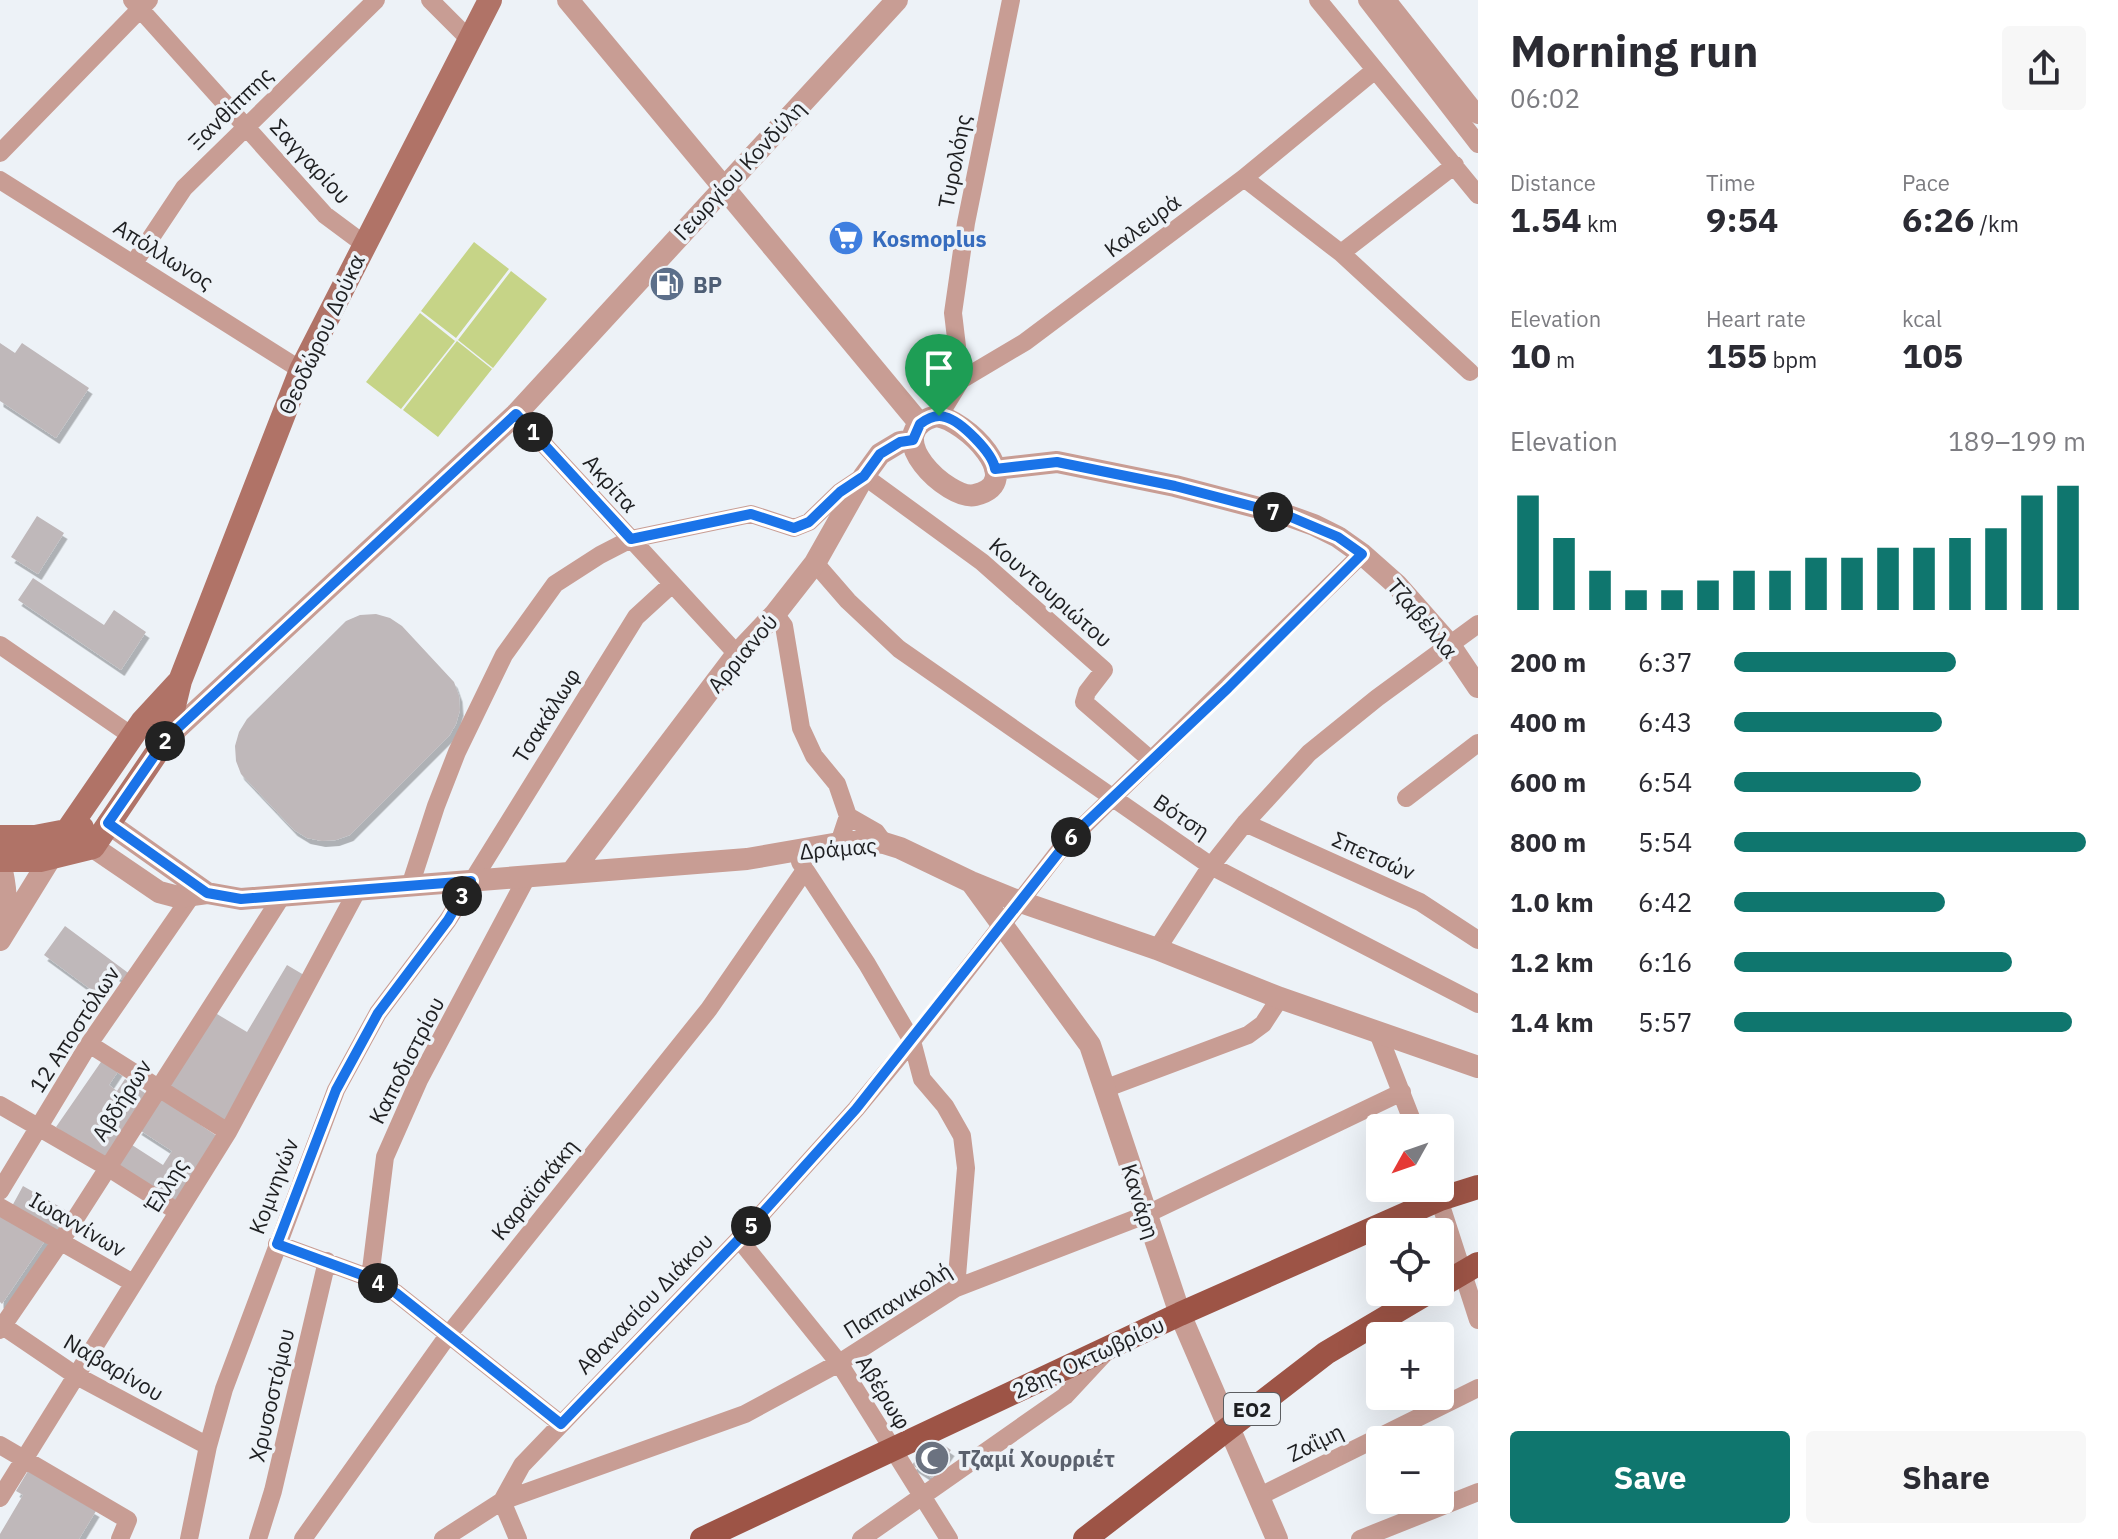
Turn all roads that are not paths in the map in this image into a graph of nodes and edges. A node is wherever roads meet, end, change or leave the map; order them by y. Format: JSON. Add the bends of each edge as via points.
{"nodes":[{"id":1,"x":376,"y":0,"type":"edge"},
{"id":2,"x":430,"y":0,"type":"edge"},
{"id":3,"x":490,"y":0,"type":"edge"},
{"id":4,"x":568,"y":0,"type":"edge"},
{"id":5,"x":897,"y":0,"type":"edge"},
{"id":6,"x":1011,"y":0,"type":"edge"},
{"id":7,"x":1318,"y":0,"type":"edge"},
{"id":8,"x":1367,"y":0,"type":"edge"},
{"id":9,"x":1387,"y":0,"type":"edge"},
{"id":10,"x":140,"y":3,"type":"edge"},
{"id":11,"x":468,"y":38,"type":"junction"},
{"id":12,"x":1375,"y":70,"type":"junction"},
{"id":13,"x":1449,"y":90,"type":"junction"},
{"id":14,"x":1478,"y":115,"type":"edge"},
{"id":15,"x":245,"y":126,"type":"junction"},
{"id":16,"x":1478,"y":144,"type":"edge"},
{"id":17,"x":0,"y":153,"type":"edge"},
{"id":18,"x":1455,"y":165,"type":"junction"},
{"id":19,"x":1244,"y":178,"type":"junction"},
{"id":20,"x":0,"y":180,"type":"edge"},
{"id":21,"x":723,"y":187,"type":"junction"},
{"id":22,"x":1478,"y":195,"type":"edge"},
{"id":23,"x":364,"y":244,"type":"junction"},
{"id":24,"x":1341,"y":253,"type":"junction"},
{"id":25,"x":134,"y":263,"type":"junction"},
{"id":26,"x":301,"y":370,"type":"junction"},
{"id":27,"x":1470,"y":372,"type":"dead end"},
{"id":28,"x":961,"y":380,"type":"junction"},
{"id":29,"x":516,"y":414,"type":"junction"},
{"id":30,"x":924,"y":426,"type":"junction"},
{"id":31,"x":995,"y":469,"type":"junction"},
{"id":32,"x":864,"y":476,"type":"junction"},
{"id":33,"x":631,"y":539,"type":"junction"},
{"id":34,"x":1362,"y":554,"type":"junction"},
{"id":35,"x":815,"y":563,"type":"junction"},
{"id":36,"x":672,"y":584,"type":"junction"},
{"id":37,"x":775,"y":614,"type":"junction"},
{"id":38,"x":1478,"y":624,"type":"edge"},
{"id":39,"x":1449,"y":644,"type":"junction"},
{"id":40,"x":0,"y":645,"type":"edge"},
{"id":41,"x":737,"y":654,"type":"junction"},
{"id":42,"x":180,"y":681,"type":"junction"},
{"id":43,"x":1478,"y":687,"type":"edge"},
{"id":44,"x":132,"y":736,"type":"junction"},
{"id":45,"x":166,"y":739,"type":"junction"},
{"id":46,"x":1478,"y":743,"type":"edge"},
{"id":47,"x":1151,"y":760,"type":"junction"},
{"id":48,"x":1112,"y":798,"type":"junction"},
{"id":49,"x":1406,"y":798,"type":"dead end"},
{"id":50,"x":848,"y":816,"type":"junction"},
{"id":51,"x":108,"y":823,"type":"junction"},
{"id":52,"x":1245,"y":823,"type":"junction"},
{"id":53,"x":67,"y":831,"type":"junction"},
{"id":54,"x":0,"y":837,"type":"edge"},
{"id":55,"x":839,"y":843,"type":"junction"},
{"id":56,"x":884,"y":843,"type":"junction"},
{"id":57,"x":93,"y":847,"type":"junction"},
{"id":58,"x":52,"y":857,"type":"junction"},
{"id":59,"x":0,"y":861,"type":"edge"},
{"id":60,"x":800,"y":861,"type":"junction"},
{"id":61,"x":1211,"y":866,"type":"junction"},
{"id":62,"x":571,"y":873,"type":"junction"},
{"id":63,"x":527,"y":877,"type":"junction"},
{"id":64,"x":471,"y":881,"type":"junction"},
{"id":65,"x":971,"y":882,"type":"junction"},
{"id":66,"x":410,"y":886,"type":"junction"},
{"id":67,"x":358,"y":889,"type":"junction"},
{"id":68,"x":200,"y":894,"type":"junction"},
{"id":69,"x":282,"y":896,"type":"junction"},
{"id":70,"x":1018,"y":901,"type":"junction"},
{"id":71,"x":1001,"y":924,"type":"junction"},
{"id":72,"x":0,"y":938,"type":"edge"},
{"id":73,"x":1478,"y":940,"type":"edge"},
{"id":74,"x":1157,"y":949,"type":"junction"},
{"id":75,"x":1280,"y":998,"type":"junction"},
{"id":76,"x":1478,"y":1004,"type":"edge"},
{"id":77,"x":1378,"y":1033,"type":"junction"},
{"id":78,"x":912,"y":1041,"type":"junction"},
{"id":79,"x":89,"y":1044,"type":"junction"},
{"id":80,"x":1478,"y":1067,"type":"edge"},
{"id":81,"x":157,"y":1088,"type":"junction"},
{"id":82,"x":1104,"y":1089,"type":"junction"},
{"id":83,"x":1402,"y":1092,"type":"junction"},
{"id":84,"x":0,"y":1105,"type":"edge"},
{"id":85,"x":1410,"y":1114,"type":"edge"},
{"id":86,"x":40,"y":1128,"type":"junction"},
{"id":87,"x":228,"y":1132,"type":"junction"},
{"id":88,"x":107,"y":1167,"type":"junction"},
{"id":89,"x":1478,"y":1187,"type":"edge"},
{"id":90,"x":0,"y":1191,"type":"edge"},
{"id":91,"x":1454,"y":1191,"type":"edge"},
{"id":92,"x":1421,"y":1202,"type":"edge"},
{"id":93,"x":1442,"y":1202,"type":"edge"},
{"id":94,"x":0,"y":1207,"type":"edge"},
{"id":95,"x":178,"y":1212,"type":"junction"},
{"id":96,"x":1145,"y":1215,"type":"junction"},
{"id":97,"x":739,"y":1239,"type":"junction"},
{"id":98,"x":61,"y":1241,"type":"junction"},
{"id":99,"x":277,"y":1244,"type":"junction"},
{"id":100,"x":327,"y":1261,"type":"junction"},
{"id":101,"x":1471,"y":1268,"type":"edge"},
{"id":102,"x":370,"y":1278,"type":"junction"},
{"id":103,"x":133,"y":1283,"type":"junction"},
{"id":104,"x":956,"y":1288,"type":"junction"},
{"id":105,"x":1405,"y":1306,"type":"edge"},
{"id":106,"x":1180,"y":1314,"type":"junction"},
{"id":107,"x":1478,"y":1320,"type":"edge"},
{"id":108,"x":1,"y":1326,"type":"edge"},
{"id":109,"x":449,"y":1334,"type":"junction"},
{"id":110,"x":1110,"y":1348,"type":"junction"},
{"id":111,"x":839,"y":1363,"type":"junction"},
{"id":112,"x":75,"y":1375,"type":"junction"},
{"id":113,"x":1478,"y":1388,"type":"edge"},
{"id":114,"x":561,"y":1424,"type":"junction"},
{"id":115,"x":1229,"y":1427,"type":"junction"},
{"id":116,"x":0,"y":1445,"type":"edge"},
{"id":117,"x":208,"y":1446,"type":"junction"},
{"id":118,"x":892,"y":1449,"type":"junction"},
{"id":119,"x":23,"y":1459,"type":"junction"},
{"id":120,"x":1478,"y":1492,"type":"edge"},
{"id":121,"x":921,"y":1494,"type":"junction"},
{"id":122,"x":1260,"y":1496,"type":"junction"},
{"id":123,"x":0,"y":1498,"type":"edge"},
{"id":124,"x":502,"y":1501,"type":"junction"},
{"id":125,"x":120,"y":1539,"type":"edge"},
{"id":126,"x":189,"y":1539,"type":"edge"},
{"id":127,"x":258,"y":1539,"type":"edge"},
{"id":128,"x":303,"y":1539,"type":"edge"},
{"id":129,"x":443,"y":1539,"type":"edge"},
{"id":130,"x":518,"y":1539,"type":"edge"},
{"id":131,"x":702,"y":1539,"type":"edge"},
{"id":132,"x":861,"y":1539,"type":"edge"},
{"id":133,"x":949,"y":1539,"type":"edge"},
{"id":134,"x":1085,"y":1539,"type":"edge"},
{"id":135,"x":1277,"y":1539,"type":"edge"},
{"id":136,"x":1360,"y":1539,"type":"edge"}],
"edges":[{"from":1,"to":15,"type":"street","name":"Ξανθίππης"},
{"from":2,"to":11,"type":"street"},
{"from":3,"to":11,"type":"main road","name":"Θεοδώρου Δούκα"},
{"from":4,"to":21,"type":"street"},
{"from":5,"to":21,"type":"street","name":"Γεωργίου Κονδύλη"},
{"from":6,"to":28,"type":"street","name":"Τυρολόης","via":[[953,313]]},
{"from":7,"to":12,"type":"street"},
{"from":8,"to":13,"type":"street"},
{"from":9,"to":13,"type":"street"},
{"from":10,"to":15,"type":"street","name":"Σαγγαρίου"},
{"from":10,"to":17,"type":"street"},
{"from":11,"to":23,"type":"main road","name":"Θεοδώρου Δούκα"},
{"from":12,"to":18,"type":"street"},
{"from":12,"to":19,"type":"street","name":"Καλευρά"},
{"from":13,"to":14,"type":"street"},
{"from":13,"to":16,"type":"street"},
{"from":15,"to":23,"type":"street","name":"Σαγγαρίου","via":[[325,215]]},
{"from":15,"to":25,"type":"street","name":"Ξανθίππης","via":[[184,188]]},
{"from":18,"to":22,"type":"street"},
{"from":18,"to":24,"type":"street"},
{"from":19,"to":24,"type":"street"},
{"from":19,"to":28,"type":"street","name":"Καλευρά","via":[[1025,342]]},
{"from":20,"to":25,"type":"street","name":"Απόλλωνος"},
{"from":21,"to":29,"type":"street","name":"Γεωργίου Κονδύλη"},
{"from":21,"to":30,"type":"street"},
{"from":23,"to":26,"type":"main road","name":"Θεοδώρου Δούκα"},
{"from":24,"to":27,"type":"street"},
{"from":25,"to":26,"type":"street","name":"Απόλλωνος"},
{"from":26,"to":42,"type":"main road","name":"Θεοδώρου Δούκα"},
{"from":28,"to":30,"type":"street","name":"Καλευρά"},
{"from":29,"to":33,"type":"street","name":"Ακρίτα"},
{"from":29,"to":45,"type":"street","name":"Γεωργίου Κονδύλη"},
{"from":30,"to":31,"type":"street","via":[[954,420],[990,453]]},
{"from":30,"to":31,"type":"street","via":[[913,449],[961,494],[985,490]]},
{"from":30,"to":32,"type":"street","name":"Αρριανού","via":[[880,454]]},
{"from":31,"to":34,"type":"street","name":"Τζαβέλλα","via":[[1057,462],[1175,486],[1286,515],[1338,537]]},
{"from":32,"to":33,"type":"street","via":[[809,522],[794,528],[751,514]]},
{"from":32,"to":35,"type":"street","name":"Αρριανού"},
{"from":32,"to":47,"type":"street","name":"Κουντουριώτου","via":[[982,562],[1104,670],[1084,702]]},
{"from":33,"to":36,"type":"street","name":"Ακρίτα"},
{"from":33,"to":66,"type":"street","via":[[555,584],[504,655],[452,765]]},
{"from":34,"to":39,"type":"street","name":"Τζαβέλλα"},
{"from":34,"to":47,"type":"street"},
{"from":35,"to":37,"type":"street","name":"Αρριανού"},
{"from":35,"to":48,"type":"street","name":"Βότση","via":[[899,649]]},
{"from":36,"to":41,"type":"street","name":"Ακρίτα"},
{"from":36,"to":64,"type":"street","name":"Τσακάλωφ","via":[[636,617]]},
{"from":37,"to":41,"type":"street","name":"Αρριανού"},
{"from":37,"to":50,"type":"street","via":[[784,626],[801,728],[814,756],[837,784]]},
{"from":38,"to":39,"type":"street"},
{"from":39,"to":43,"type":"street","name":"Τζαβέλλα"},
{"from":39,"to":52,"type":"street","via":[[1309,753]]},
{"from":40,"to":44,"type":"street"},
{"from":41,"to":62,"type":"street","name":"Αρριανού"},
{"from":42,"to":44,"type":"main road","name":"Θεοδώρου Δούκα"},
{"from":42,"to":45,"type":"main road","name":"Θεοδώρου Δούκα"},
{"from":44,"to":53,"type":"main road","name":"Θεοδώρου Δούκα"},
{"from":45,"to":51,"type":"main road","name":"Θεοδώρου Δούκα"},
{"from":46,"to":49,"type":"street"},
{"from":47,"to":48,"type":"street"},
{"from":48,"to":61,"type":"street","name":"Βότση"},
{"from":48,"to":70,"type":"street"},
{"from":50,"to":55,"type":"street"},
{"from":50,"to":56,"type":"street"},
{"from":51,"to":53,"type":"main road"},
{"from":51,"to":57,"type":"main road","name":"Θεοδώρου Δούκα"},
{"from":51,"to":68,"type":"street","name":"Δράμας"},
{"from":52,"to":61,"type":"street"},
{"from":52,"to":73,"type":"street","name":"Σπετσών","via":[[1420,902]]},
{"from":53,"to":54,"type":"main road"},
{"from":53,"to":58,"type":"street"},
{"from":55,"to":56,"type":"street","name":"Δράμας"},
{"from":55,"to":60,"type":"street","name":"Δράμας"},
{"from":56,"to":65,"type":"street","name":"Δράμας"},
{"from":57,"to":58,"type":"main road"},
{"from":57,"to":68,"type":"street","name":"Δράμας","via":[[159,892],[178,897]]},
{"from":58,"to":59,"type":"main road"},
{"from":58,"to":72,"type":"street"},
{"from":59,"to":72,"type":"street","via":[[7,892]]},
{"from":60,"to":62,"type":"street","name":"Δράμας","via":[[747,859]]},
{"from":60,"to":78,"type":"street"},
{"from":60,"to":109,"type":"street","name":"Καραϊσκάκη","via":[[709,1009]]},
{"from":61,"to":74,"type":"street"},
{"from":61,"to":76,"type":"street","name":"Βότση"},
{"from":62,"to":63,"type":"street","name":"Δράμας"},
{"from":63,"to":64,"type":"street","name":"Δράμας"},
{"from":63,"to":102,"type":"street","name":"Καποδιστρίου","via":[[419,1080],[389,1148]]},
{"from":64,"to":66,"type":"street","name":"Δράμας"},
{"from":64,"to":99,"type":"street","name":"Κομνηνών","via":[[378,1013],[336,1090]]},
{"from":65,"to":70,"type":"street","name":"Δράμας"},
{"from":65,"to":71,"type":"street","name":"Κανάρη"},
{"from":66,"to":67,"type":"street","name":"Δράμας"},
{"from":67,"to":69,"type":"street","name":"Δράμας"},
{"from":67,"to":87,"type":"street","name":"Έλλης"},
{"from":68,"to":69,"type":"street","name":"Δράμας"},
{"from":68,"to":79,"type":"street","name":"12 Αποστόλων"},
{"from":69,"to":81,"type":"street","name":"Αβδήρων"},
{"from":70,"to":71,"type":"street","name":"Αθανασίου Διάκου"},
{"from":70,"to":74,"type":"street","name":"Δράμας"},
{"from":71,"to":78,"type":"street","name":"Αθανασίου Διάκου"},
{"from":71,"to":82,"type":"street","name":"Κανάρη","via":[[1090,1045]]},
{"from":74,"to":75,"type":"street","name":"Δράμας"},
{"from":75,"to":77,"type":"street","name":"Δράμας"},
{"from":75,"to":82,"type":"street","via":[[1263,1024],[1248,1035]]},
{"from":77,"to":80,"type":"street","name":"Δράμας"},
{"from":77,"to":83,"type":"street"},
{"from":78,"to":97,"type":"street","name":"Αθανασίου Διάκου"},
{"from":78,"to":104,"type":"street","via":[[922,1079],[962,1136],[966,1168]]},
{"from":79,"to":81,"type":"street"},
{"from":79,"to":86,"type":"street","name":"12 Αποστόλων"},
{"from":81,"to":87,"type":"street"},
{"from":81,"to":88,"type":"street","name":"Αβδήρων"},
{"from":82,"to":96,"type":"street","name":"Κανάρη"},
{"from":83,"to":85,"type":"street"},
{"from":83,"to":96,"type":"street","name":"Παπανικολή"},
{"from":84,"to":86,"type":"street"},
{"from":86,"to":88,"type":"street"},
{"from":86,"to":90,"type":"street","name":"12 Αποστόλων"},
{"from":87,"to":95,"type":"street","name":"Έλλης"},
{"from":88,"to":95,"type":"street"},
{"from":88,"to":98,"type":"street","name":"Αβδήρων"},
{"from":89,"to":91,"type":"main road","name":"28ης Οκτωβρίου"},
{"from":92,"to":106,"type":"main road","name":"28ης Οκτωβρίου"},
{"from":93,"to":101,"type":"street"},
{"from":94,"to":98,"type":"street","name":"Ιωαννίνων"},
{"from":95,"to":103,"type":"street","name":"Έλλης"},
{"from":96,"to":104,"type":"street","name":"Παπανικολή"},
{"from":96,"to":106,"type":"street","name":"Κανάρη"},
{"from":97,"to":111,"type":"street","name":"Αβέρωφ"},
{"from":97,"to":114,"type":"street","name":"Αθανασίου Διάκου"},
{"from":98,"to":103,"type":"street","name":"Ιωαννίνων"},
{"from":98,"to":108,"type":"street","name":"Αβδήρων"},
{"from":99,"to":100,"type":"street"},
{"from":99,"to":117,"type":"street","name":"Κομνηνών"},
{"from":100,"to":102,"type":"street"},
{"from":100,"to":127,"type":"street","name":"Χρυσοστόμου"},
{"from":101,"to":107,"type":"street"},
{"from":102,"to":109,"type":"street"},
{"from":103,"to":112,"type":"street","name":"Έλλης"},
{"from":104,"to":111,"type":"street","name":"Παπανικολή"},
{"from":105,"to":115,"type":"main road","number":"ΕΟ2","via":[[1326,1353]]},
{"from":106,"to":110,"type":"main road","name":"28ης Οκτωβρίου"},
{"from":106,"to":115,"type":"street","name":"Κανάρη"},
{"from":108,"to":112,"type":"street","name":"Ναβαρίνου"},
{"from":109,"to":114,"type":"street"},
{"from":109,"to":128,"type":"street","name":"Καραϊσκάκη"},
{"from":110,"to":118,"type":"main road","name":"28ης Οκτωβρίου"},
{"from":110,"to":121,"type":"street","via":[[1065,1396]]},
{"from":111,"to":118,"type":"street","name":"Αβέρωφ"},
{"from":111,"to":124,"type":"street","name":"Παπανικολή","via":[[745,1414]]},
{"from":112,"to":117,"type":"street","name":"Ναβαρίνου"},
{"from":112,"to":119,"type":"street","name":"Έλλης"},
{"from":113,"to":122,"type":"street","name":"Ζαΐμη"},
{"from":114,"to":124,"type":"street","name":"Αθανασίου Διάκου","via":[[522,1465]]},
{"from":115,"to":122,"type":"street","name":"Κανάρη"},
{"from":115,"to":134,"type":"main road","number":"ΕΟ2"},
{"from":116,"to":119,"type":"street"},
{"from":117,"to":126,"type":"street","name":"Κομνηνών"},
{"from":118,"to":121,"type":"street","name":"Αβέρωφ"},
{"from":118,"to":131,"type":"main road","name":"28ης Οκτωβρίου"},
{"from":119,"to":123,"type":"street","name":"Έλλης"},
{"from":119,"to":125,"type":"street","via":[[128,1520]]},
{"from":120,"to":136,"type":"street"},
{"from":121,"to":132,"type":"street"},
{"from":121,"to":133,"type":"street","name":"Αβέρωφ"},
{"from":122,"to":135,"type":"street","name":"Κανάρη"},
{"from":124,"to":129,"type":"street","name":"Αθανασίου Διάκου"},
{"from":124,"to":130,"type":"street"}]}
